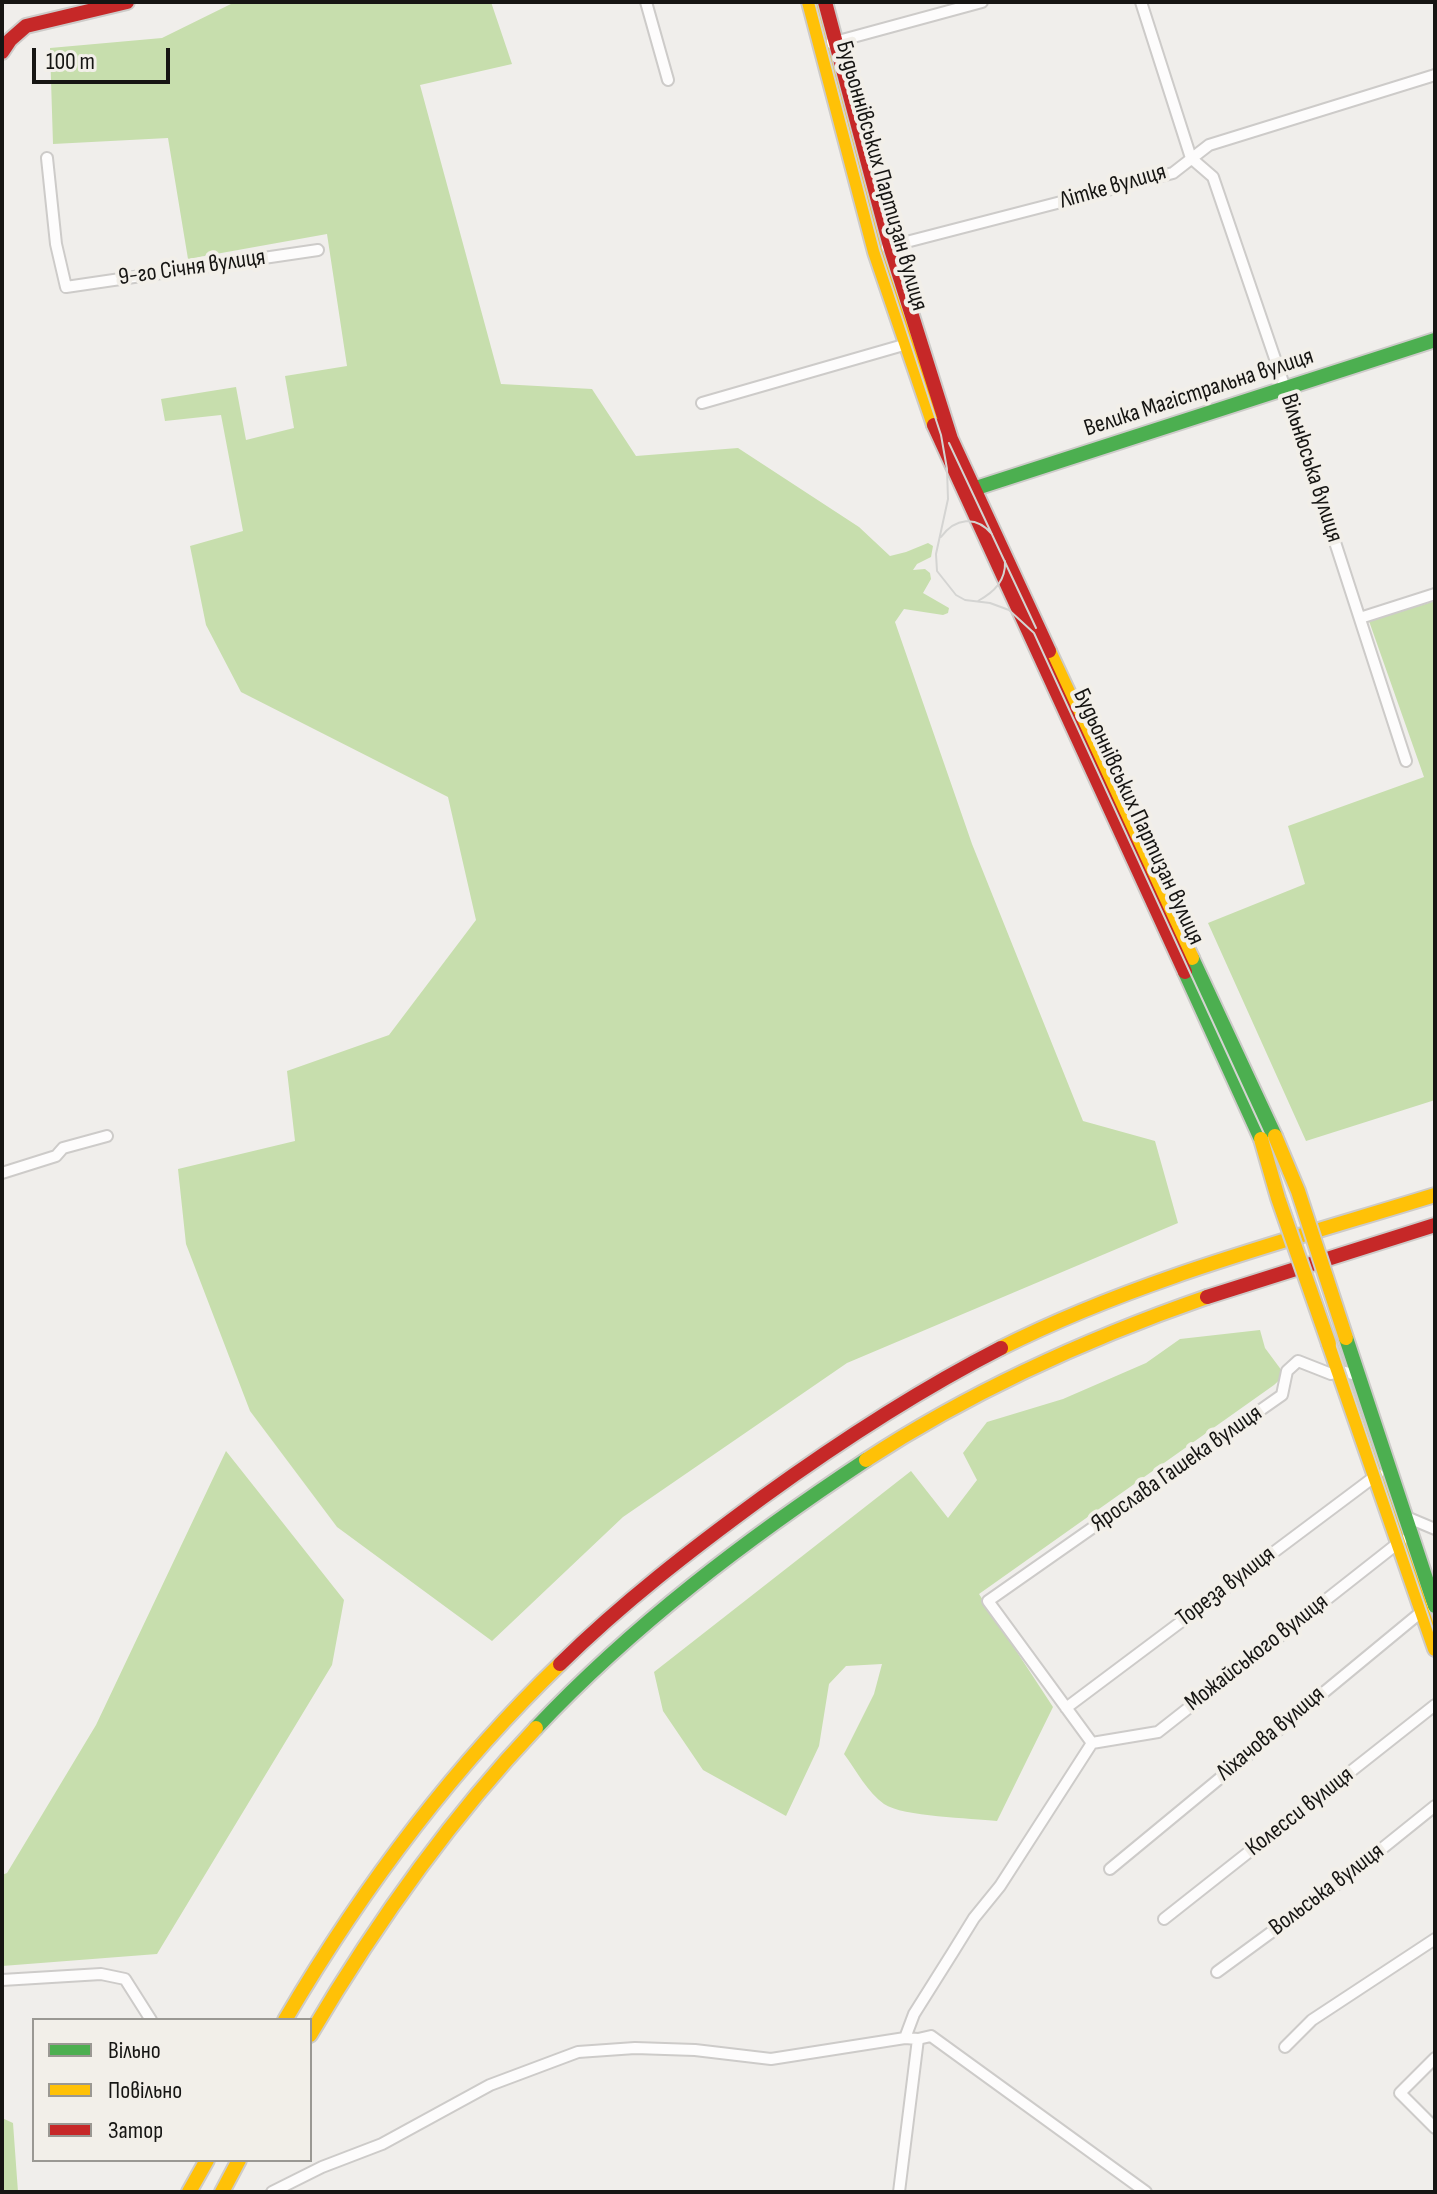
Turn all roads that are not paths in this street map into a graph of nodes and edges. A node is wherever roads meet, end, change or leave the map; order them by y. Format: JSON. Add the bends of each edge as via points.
{"nodes":[{"id":1,"x":127,"y":2,"type":"edge"},
{"id":2,"x":646,"y":2,"type":"edge"},
{"id":3,"x":809,"y":2,"type":"edge"},
{"id":4,"x":825,"y":2,"type":"edge"},
{"id":5,"x":982,"y":2,"type":"edge"},
{"id":6,"x":1141,"y":2,"type":"edge"},
{"id":7,"x":829,"y":43,"type":"junction"},
{"id":8,"x":2,"y":52,"type":"edge"},
{"id":9,"x":1435,"y":75,"type":"edge"},
{"id":10,"x":668,"y":80,"type":"dead end"},
{"id":11,"x":47,"y":158,"type":"dead end"},
{"id":12,"x":1191,"y":158,"type":"junction"},
{"id":13,"x":890,"y":246,"type":"junction"},
{"id":14,"x":318,"y":250,"type":"dead end"},
{"id":15,"x":875,"y":252,"type":"junction"},
{"id":16,"x":1435,"y":340,"type":"edge"},
{"id":17,"x":907,"y":344,"type":"junction"},
{"id":18,"x":1285,"y":388,"type":"junction"},
{"id":19,"x":702,"y":403,"type":"dead end"},
{"id":20,"x":971,"y":489,"type":"junction"},
{"id":21,"x":1435,"y":594,"type":"edge"},
{"id":22,"x":1360,"y":618,"type":"junction"},
{"id":23,"x":1406,"y":761,"type":"dead end"},
{"id":24,"x":107,"y":1136,"type":"dead end"},
{"id":25,"x":1268,"y":1137,"type":"junction"},
{"id":26,"x":2,"y":1173,"type":"edge"},
{"id":27,"x":1435,"y":1195,"type":"edge"},
{"id":28,"x":1435,"y":1225,"type":"edge"},
{"id":29,"x":1340,"y":1371,"type":"junction"},
{"id":30,"x":1358,"y":1375,"type":"junction"},
{"id":31,"x":1382,"y":1472,"type":"junction"},
{"id":32,"x":1397,"y":1518,"type":"junction"},
{"id":33,"x":1435,"y":1529,"type":"edge"},
{"id":34,"x":1405,"y":1539,"type":"junction"},
{"id":35,"x":1430,"y":1607,"type":"edge"},
{"id":36,"x":1435,"y":1649,"type":"edge"},
{"id":37,"x":1435,"y":1705,"type":"edge"},
{"id":38,"x":1066,"y":1708,"type":"junction"},
{"id":39,"x":1092,"y":1743,"type":"junction"},
{"id":40,"x":1435,"y":1806,"type":"edge"},
{"id":41,"x":1110,"y":1869,"type":"dead end"},
{"id":42,"x":1164,"y":1919,"type":"dead end"},
{"id":43,"x":1435,"y":1939,"type":"edge"},
{"id":44,"x":1217,"y":1972,"type":"dead end"},
{"id":45,"x":2,"y":1980,"type":"edge"},
{"id":46,"x":150,"y":2018,"type":"edge"},
{"id":47,"x":286,"y":2018,"type":"edge"},
{"id":48,"x":312,"y":2032,"type":"edge"},
{"id":49,"x":905,"y":2038,"type":"junction"},
{"id":50,"x":918,"y":2039,"type":"junction"},
{"id":51,"x":1285,"y":2047,"type":"dead end"},
{"id":52,"x":1435,"y":2058,"type":"edge"},
{"id":53,"x":1435,"y":2128,"type":"edge"},
{"id":54,"x":206,"y":2162,"type":"edge"},
{"id":55,"x":238,"y":2162,"type":"edge"},
{"id":56,"x":189,"y":2192,"type":"edge"},
{"id":57,"x":222,"y":2192,"type":"edge"},
{"id":58,"x":272,"y":2192,"type":"edge"},
{"id":59,"x":899,"y":2192,"type":"edge"},
{"id":60,"x":1146,"y":2192,"type":"edge"}],
"edges":[{"from":1,"to":8,"type":"main road","via":[[26,26]]},
{"from":2,"to":10,"type":"street"},
{"from":3,"to":7,"type":"main road","name":"Будьоннівських Партизан вулиця"},
{"from":4,"to":7,"type":"main road","name":"Будьоннівських Партизан вулиця"},
{"from":5,"to":7,"type":"street"},
{"from":6,"to":12,"type":"street","name":"Вільнюська вулиця"},
{"from":7,"to":13,"type":"main road","name":"Будьоннівських Партизан вулиця"},
{"from":7,"to":15,"type":"main road","name":"Будьоннівських Партизан вулиця"},
{"from":9,"to":12,"type":"street","name":"Літке вулиця","via":[[1209,145]]},
{"from":11,"to":14,"type":"street","name":"9-го Січня вулиця","via":[[66,287]]},
{"from":12,"to":13,"type":"street","name":"Літке вулиця","via":[[1173,173]]},
{"from":12,"to":18,"type":"street","name":"Вільнюська вулиця","via":[[1213,177]]},
{"from":13,"to":15,"type":"street","name":"Літке вулиця"},
{"from":13,"to":20,"type":"main road","name":"Будьоннівських Партизан вулиця"},
{"from":15,"to":17,"type":"main road","name":"Будьоннівських Партизан вулиця"},
{"from":16,"to":18,"type":"main road","name":"Велика Магістральна вулиця"},
{"from":17,"to":19,"type":"street"},
{"from":17,"to":20,"type":"main road","name":"Будьоннівських Партизан вулиця","via":[[938,436]]},
{"from":18,"to":20,"type":"main road","name":"Велика Магістральна вулиця"},
{"from":18,"to":22,"type":"street","name":"Вільнюська вулиця"},
{"from":20,"to":25,"type":"main road","name":"Будьоннівських Партизан вулиця"},
{"from":21,"to":22,"type":"street"},
{"from":22,"to":23,"type":"street","name":"Вільнюська вулиця"},
{"from":24,"to":26,"type":"street"},
{"from":25,"to":29,"type":"main road","name":"Будьоннівських Партизан вулиця","bridge":true,"via":[[1278,1198]]},
{"from":25,"to":30,"type":"main road","name":"Будьоннівських Партизан вулиця","bridge":true,"via":[[1298,1191]]},
{"from":27,"to":47,"type":"main road","via":[[1091,1308],[941,1380],[821,1455],[637,1593],[529,1695],[399,1846],[348,1916]]},
{"from":28,"to":48,"type":"main road","via":[[1104,1335],[955,1405],[838,1477],[655,1616],[554,1709],[424,1861]]},
{"from":29,"to":30,"type":"street","name":"Ярослава Гашека вулиця"},
{"from":29,"to":31,"type":"main road","name":"Будьоннівських Партизан вулиця"},
{"from":29,"to":38,"type":"street","name":"Ярослава Гашека вулиця","via":[[1331,1374],[1298,1361],[1287,1371],[1282,1395],[988,1601]]},
{"from":30,"to":31,"type":"main road","name":"Будьоннівських Партизан вулиця"},
{"from":31,"to":32,"type":"main road","name":"Будьоннівських Партизан вулиця"},
{"from":31,"to":38,"type":"street","name":"Тореза вулиця"},
{"from":32,"to":33,"type":"street"},
{"from":32,"to":34,"type":"main road","name":"Будьоннівських Партизан вулиця"},
{"from":34,"to":35,"type":"main road","name":"Будьоннівських Партизан вулиця"},
{"from":34,"to":39,"type":"street","name":"Можайського вулиця","via":[[1158,1732]]},
{"from":35,"to":36,"type":"main road","name":"Будьоннівських Партизан вулиця"},
{"from":35,"to":41,"type":"street","name":"Ліхачова вулиця"},
{"from":37,"to":42,"type":"street","name":"Колесси вулиця"},
{"from":38,"to":39,"type":"street"},
{"from":39,"to":49,"type":"street","via":[[967,1929],[914,2014]]},
{"from":40,"to":44,"type":"street","name":"Вольська вулиця"},
{"from":43,"to":51,"type":"street","via":[[1312,2020]]},
{"from":45,"to":46,"type":"street","via":[[101,1974],[125,1979]]},
{"from":49,"to":50,"type":"street"},
{"from":49,"to":58,"type":"street","via":[[771,2059],[695,2050],[578,2052],[490,2085],[382,2144]]},
{"from":50,"to":59,"type":"street"},
{"from":50,"to":60,"type":"street","via":[[931,2036]]},
{"from":52,"to":53,"type":"street","via":[[1400,2093]]},
{"from":54,"to":56,"type":"main road"},
{"from":55,"to":57,"type":"main road"}]}
